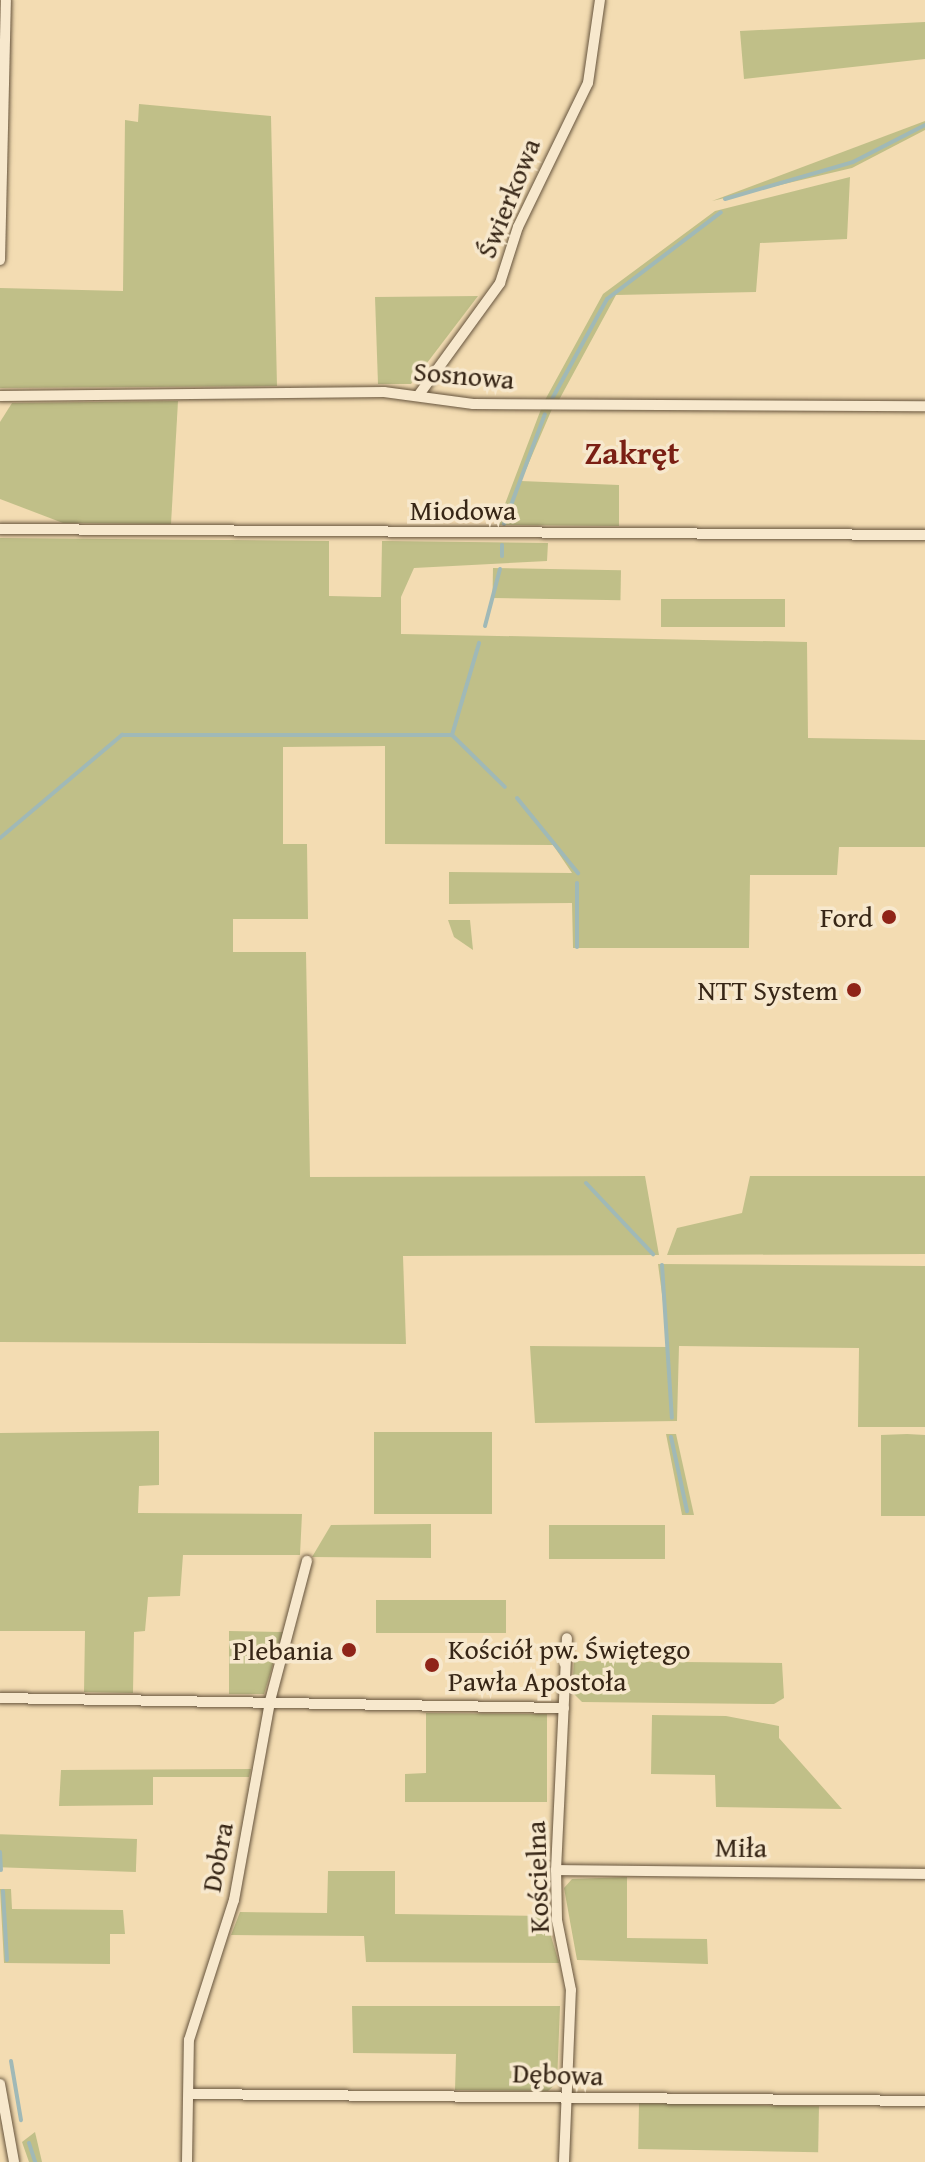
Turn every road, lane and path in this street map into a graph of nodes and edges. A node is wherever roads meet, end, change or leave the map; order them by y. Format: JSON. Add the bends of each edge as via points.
{"nodes":[{"id":1,"x":6,"y":0,"type":"edge"},
{"id":2,"x":600,"y":0,"type":"edge"},
{"id":3,"x":0,"y":260,"type":"edge"},
{"id":4,"x":0,"y":396,"type":"edge"},
{"id":5,"x":418,"y":396,"type":"junction"},
{"id":6,"x":925,"y":406,"type":"edge"},
{"id":7,"x":0,"y":529,"type":"edge"},
{"id":8,"x":925,"y":535,"type":"edge"},
{"id":9,"x":307,"y":1561,"type":"dead end"},
{"id":10,"x":567,"y":1638,"type":"dead end"},
{"id":11,"x":0,"y":1698,"type":"edge"},
{"id":12,"x":270,"y":1701,"type":"junction"},
{"id":13,"x":564,"y":1708,"type":"junction"},
{"id":14,"x":556,"y":1870,"type":"junction"},
{"id":15,"x":925,"y":1874,"type":"edge"},
{"id":16,"x":0,"y":2084,"type":"edge"},
{"id":17,"x":189,"y":2094,"type":"junction"},
{"id":18,"x":567,"y":2097,"type":"junction"},
{"id":19,"x":925,"y":2101,"type":"edge"},
{"id":20,"x":14,"y":2162,"type":"edge"},
{"id":21,"x":187,"y":2162,"type":"edge"},
{"id":22,"x":564,"y":2162,"type":"edge"}],
"edges":[{"from":1,"to":3,"type":"street"},
{"from":2,"to":5,"type":"street","name":"Świerkowa","via":[[588,83],[524,213],[500,283]]},
{"from":4,"to":5,"type":"street","name":"Sosnowa"},
{"from":5,"to":6,"type":"street","name":"Sosnowa","via":[[473,404]]},
{"from":7,"to":8,"type":"street","name":"Miodowa"},
{"from":9,"to":12,"type":"street","name":"Dobra"},
{"from":10,"to":13,"type":"street","name":"Kościelna"},
{"from":11,"to":12,"type":"street"},
{"from":12,"to":13,"type":"street"},
{"from":12,"to":17,"type":"street","name":"Dobra","via":[[234,1900],[189,2040]]},
{"from":13,"to":14,"type":"street","name":"Kościelna"},
{"from":14,"to":15,"type":"street","name":"Miła"},
{"from":14,"to":18,"type":"street","name":"Kościelna","via":[[557,1920],[571,1990]]},
{"from":16,"to":20,"type":"street"},
{"from":17,"to":18,"type":"street","name":"Dębowa"},
{"from":17,"to":21,"type":"street","name":"Dobra"},
{"from":18,"to":19,"type":"street","name":"Dębowa"},
{"from":18,"to":22,"type":"street","name":"Kościelna"}]}
